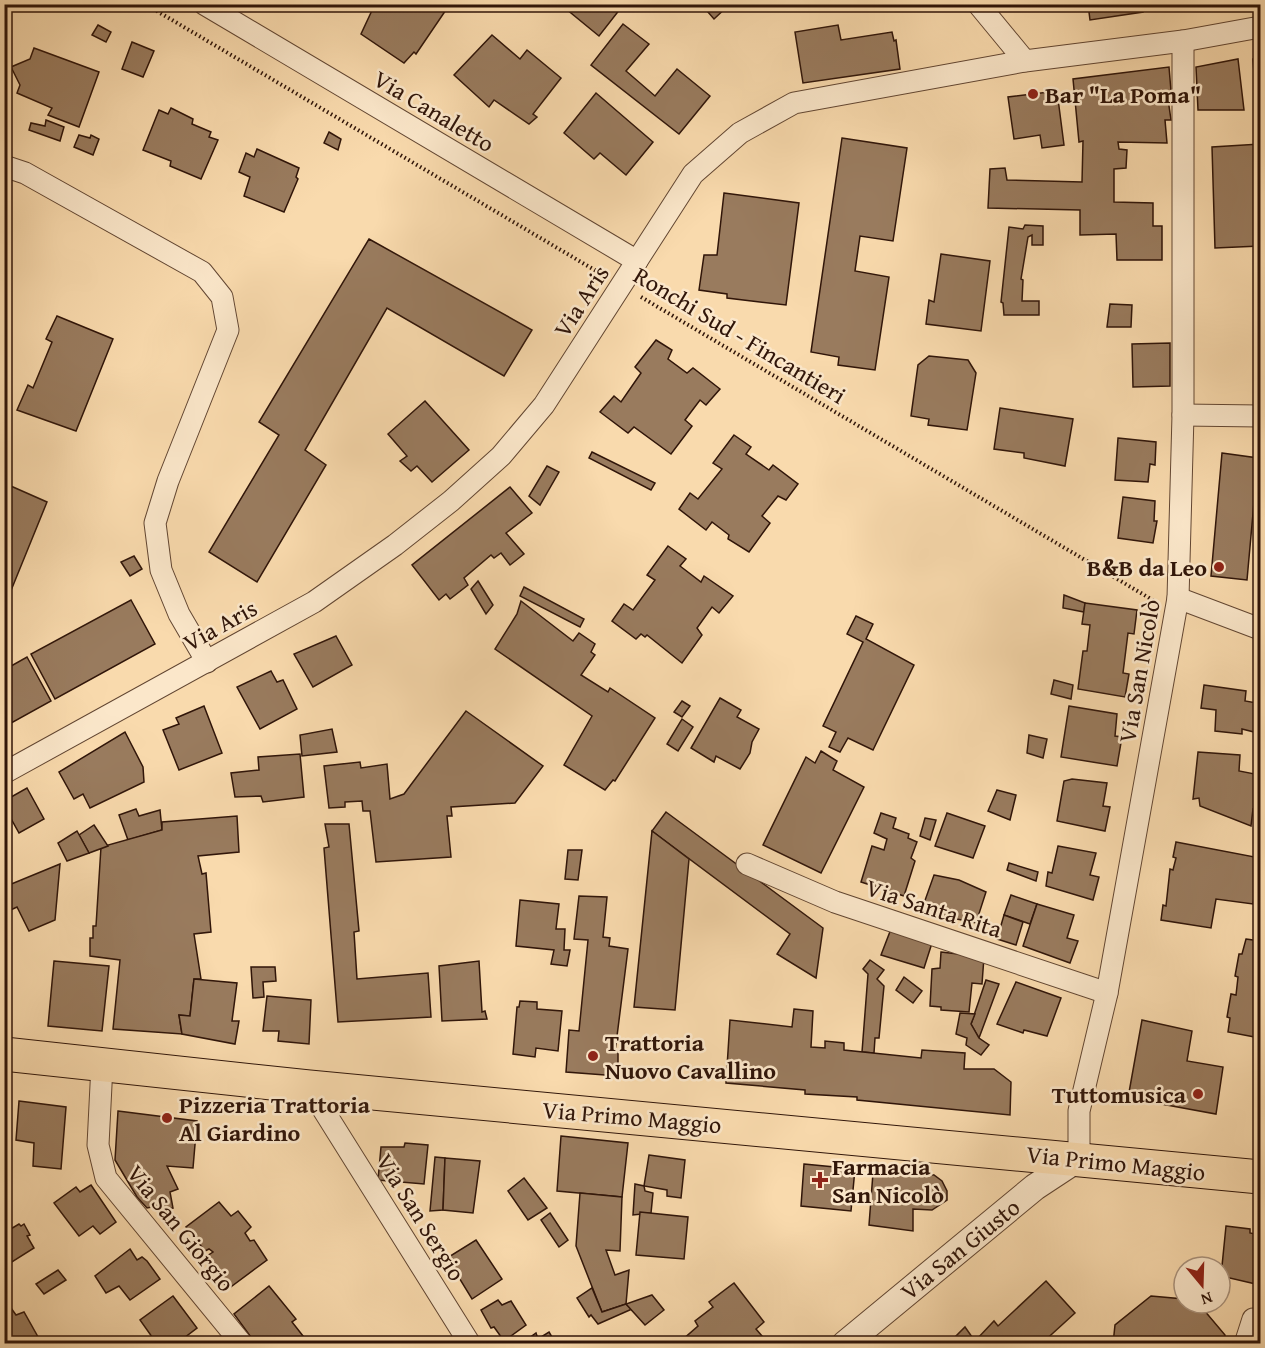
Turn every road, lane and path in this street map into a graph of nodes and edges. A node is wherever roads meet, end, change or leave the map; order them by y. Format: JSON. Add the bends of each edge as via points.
{"nodes":[{"id":1,"x":145,"y":4,"type":"edge"},
{"id":2,"x":204,"y":4,"type":"edge"},
{"id":3,"x":978,"y":4,"type":"edge"},
{"id":4,"x":1260,"y":27,"type":"edge"},
{"id":5,"x":1183,"y":41,"type":"junction"},
{"id":6,"x":1025,"y":61,"type":"junction"},
{"id":7,"x":4,"y":166,"type":"edge"},
{"id":8,"x":638,"y":261,"type":"junction"},
{"id":9,"x":622,"y":285,"type":"junction"},
{"id":10,"x":1183,"y":415,"type":"junction"},
{"id":11,"x":1260,"y":416,"type":"edge"},
{"id":12,"x":1177,"y":605,"type":"junction"},
{"id":13,"x":1260,"y":629,"type":"edge"},
{"id":14,"x":207,"y":662,"type":"junction"},
{"id":15,"x":4,"y":773,"type":"edge"},
{"id":16,"x":747,"y":864,"type":"dead end"},
{"id":17,"x":1107,"y":993,"type":"junction"},
{"id":18,"x":4,"y":1054,"type":"edge"},
{"id":19,"x":102,"y":1065,"type":"junction"},
{"id":20,"x":309,"y":1087,"type":"junction"},
{"id":21,"x":1078,"y":1158,"type":"junction"},
{"id":22,"x":1260,"y":1177,"type":"edge"},
{"id":23,"x":1260,"y":1220,"type":"edge"},
{"id":24,"x":1259,"y":1234,"type":"edge"},
{"id":25,"x":1253,"y":1319,"type":"dead end"},
{"id":26,"x":242,"y":1344,"type":"edge"},
{"id":27,"x":470,"y":1344,"type":"edge"},
{"id":28,"x":845,"y":1344,"type":"edge"},
{"id":29,"x":1245,"y":1344,"type":"edge"}],
"edges":[{"from":1,"to":9,"type":"path","name":"Ronchi Sud - Fincantieri"},
{"from":2,"to":8,"type":"street","name":"Via Canaletto"},
{"from":3,"to":6,"type":"street"},
{"from":4,"to":5,"type":"street","name":"Via Aris"},
{"from":5,"to":6,"type":"street","name":"Via Aris"},
{"from":5,"to":10,"type":"street","name":"Via San Nicolò"},
{"from":6,"to":8,"type":"street","name":"Via Aris","via":[[794,103],[740,133],[693,174]]},
{"from":7,"to":14,"type":"street","via":[[24,173],[202,272],[222,297],[228,330],[155,523],[161,570],[179,614]]},
{"from":8,"to":9,"type":"street","name":"Via Aris"},
{"from":9,"to":12,"type":"path","name":"Ronchi Sud - Fincantieri"},
{"from":9,"to":14,"type":"street","name":"Via Aris","via":[[544,405],[501,456],[395,545],[314,602]]},
{"from":10,"to":11,"type":"street"},
{"from":10,"to":12,"type":"street","name":"Via San Nicolò"},
{"from":12,"to":13,"type":"street"},
{"from":12,"to":17,"type":"street","name":"Via San Nicolò"},
{"from":14,"to":15,"type":"street","name":"Via Aris"},
{"from":16,"to":17,"type":"street","name":"Via Santa Rita","via":[[835,902]]},
{"from":17,"to":21,"type":"street","name":"Via San Nicolò","via":[[1079,1111]]},
{"from":18,"to":19,"type":"main road","name":"Via Primo Maggio"},
{"from":19,"to":20,"type":"main road","name":"Via Primo Maggio"},
{"from":19,"to":26,"type":"street","name":"Via San Giorgio","via":[[98,1145],[106,1178]]},
{"from":20,"to":21,"type":"main road","name":"Via Primo Maggio"},
{"from":20,"to":27,"type":"street","name":"Via San Sergio"},
{"from":21,"to":22,"type":"main road","name":"Via Primo Maggio"},
{"from":21,"to":28,"type":"street","name":"Via San Giusto","via":[[1035,1187]]},
{"from":23,"to":24,"type":"path"},
{"from":25,"to":29,"type":"street"}]}
